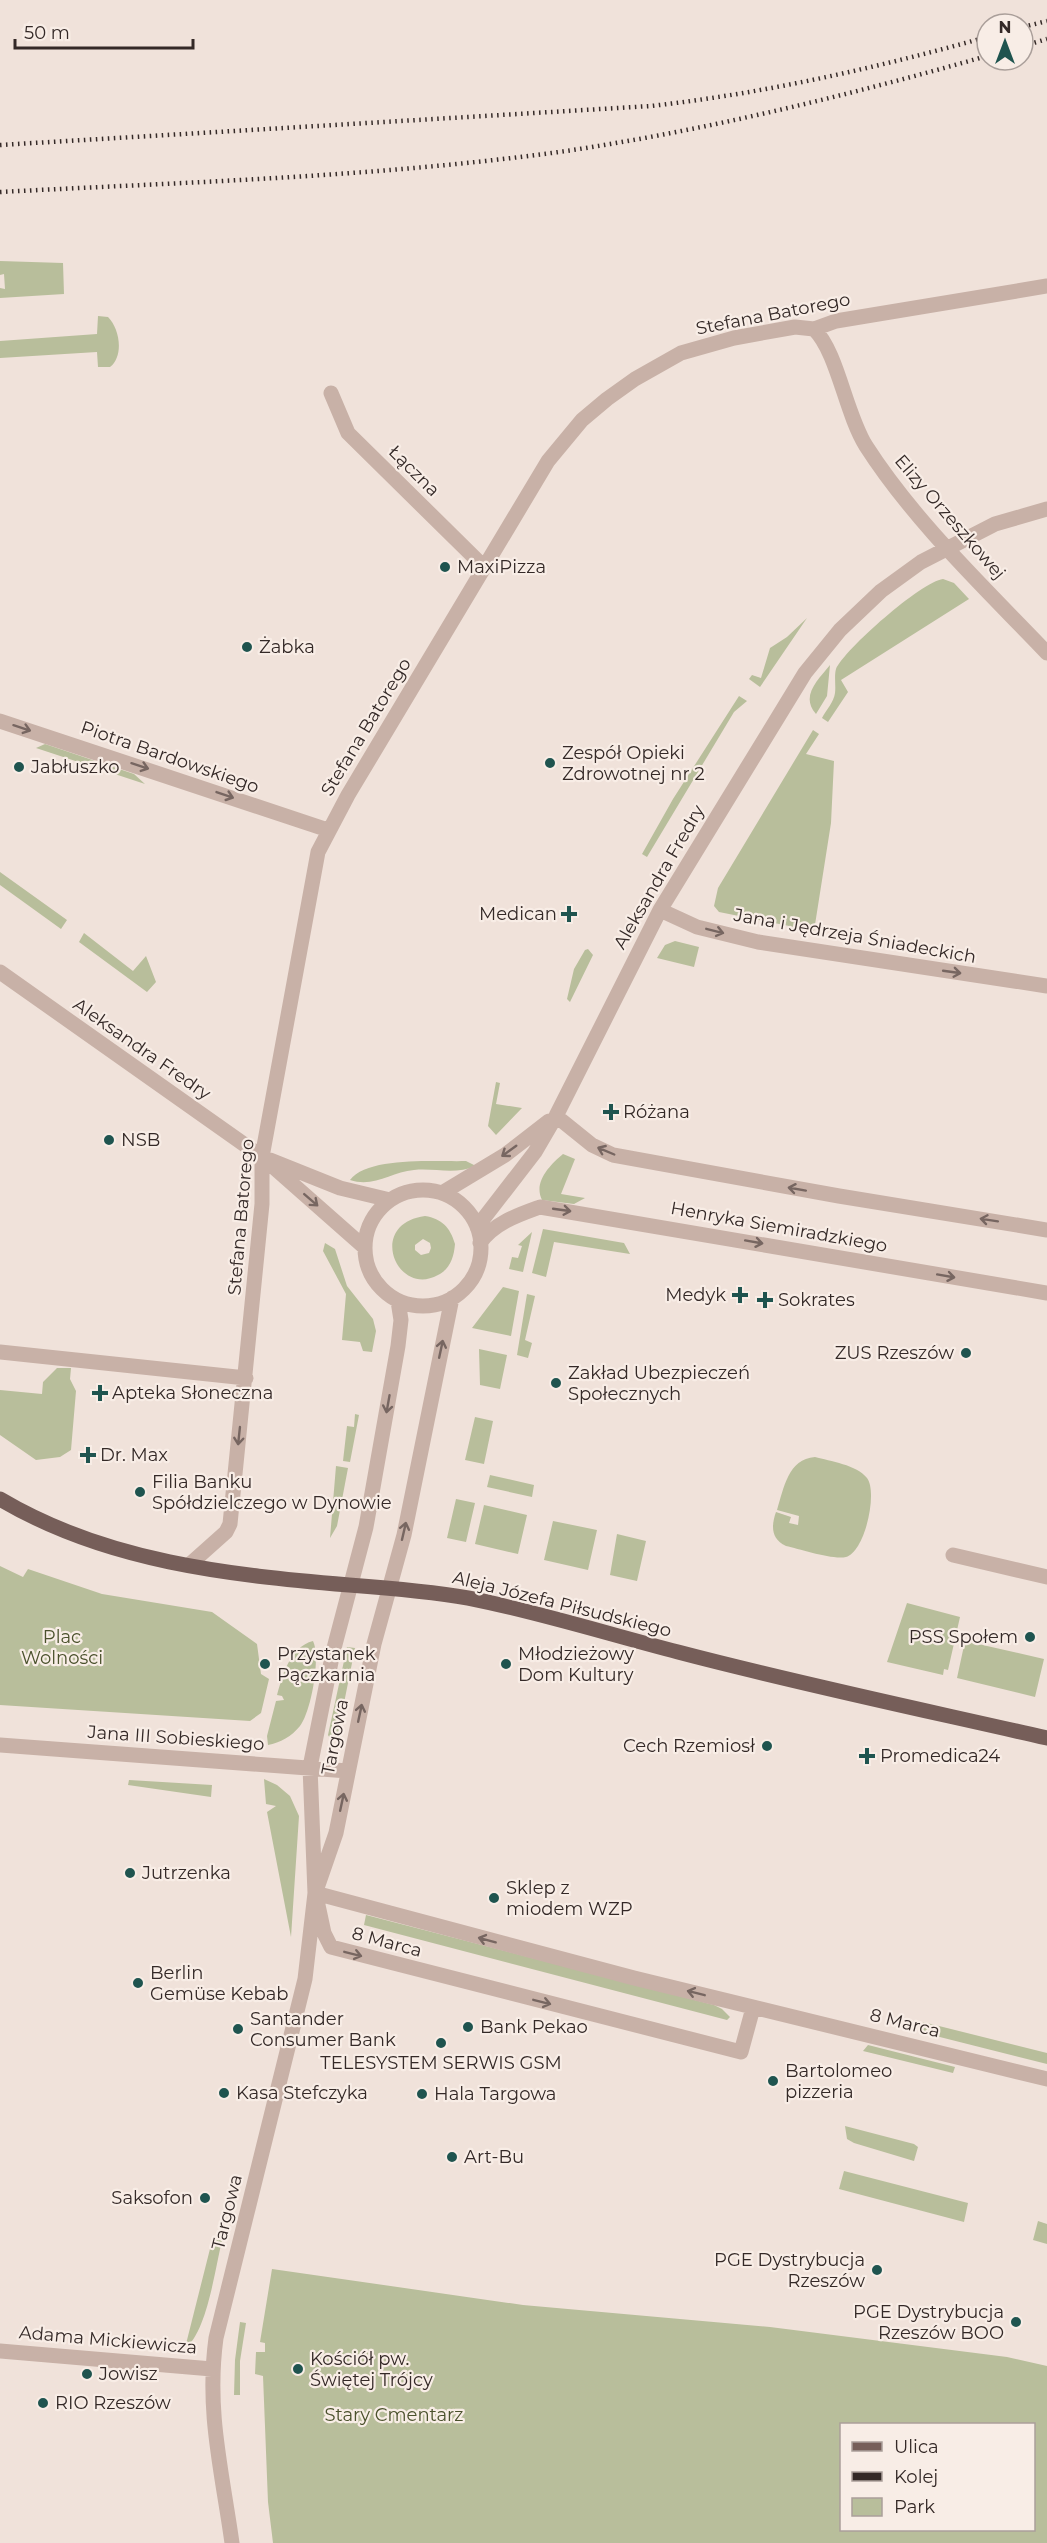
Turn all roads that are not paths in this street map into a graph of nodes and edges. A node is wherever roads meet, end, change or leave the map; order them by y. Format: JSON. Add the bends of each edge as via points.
{"nodes":[{"id":1,"x":1047,"y":286,"type":"edge"},
{"id":2,"x":814,"y":329,"type":"junction"},
{"id":3,"x":331,"y":393,"type":"dead end"},
{"id":4,"x":1047,"y":509,"type":"edge"},
{"id":5,"x":948,"y":546,"type":"junction"},
{"id":6,"x":484,"y":567,"type":"junction"},
{"id":7,"x":1047,"y":653,"type":"edge"},
{"id":8,"x":0,"y":721,"type":"edge"},
{"id":9,"x":328,"y":830,"type":"junction"},
{"id":10,"x":660,"y":910,"type":"junction"},
{"id":11,"x":0,"y":972,"type":"edge"},
{"id":12,"x":1047,"y":986,"type":"edge"},
{"id":13,"x":556,"y":1116,"type":"junction"},
{"id":14,"x":262,"y":1157,"type":"junction"},
{"id":15,"x":442,"y":1193,"type":"junction"},
{"id":16,"x":390,"y":1200,"type":"junction"},
{"id":17,"x":477,"y":1227,"type":"junction"},
{"id":18,"x":1047,"y":1230,"type":"edge"},
{"id":19,"x":480,"y":1243,"type":"junction"},
{"id":20,"x":364,"y":1247,"type":"junction"},
{"id":21,"x":1047,"y":1293,"type":"edge"},
{"id":22,"x":452,"y":1299,"type":"junction"},
{"id":23,"x":398,"y":1301,"type":"junction"},
{"id":24,"x":0,"y":1352,"type":"edge"},
{"id":25,"x":246,"y":1378,"type":"junction"},
{"id":26,"x":0,"y":1499,"type":"edge"},
{"id":27,"x":953,"y":1555,"type":"dead end"},
{"id":28,"x":189,"y":1565,"type":"junction"},
{"id":29,"x":1047,"y":1576,"type":"edge"},
{"id":30,"x":350,"y":1585,"type":"junction"},
{"id":31,"x":389,"y":1587,"type":"junction"},
{"id":32,"x":1047,"y":1738,"type":"edge"},
{"id":33,"x":0,"y":1745,"type":"edge"},
{"id":34,"x":310,"y":1767,"type":"junction"},
{"id":35,"x":348,"y":1771,"type":"junction"},
{"id":36,"x":315,"y":1893,"type":"junction"},
{"id":37,"x":753,"y":2008,"type":"junction"},
{"id":38,"x":1047,"y":2079,"type":"edge"},
{"id":39,"x":0,"y":2351,"type":"edge"},
{"id":40,"x":212,"y":2369,"type":"junction"},
{"id":41,"x":232,"y":2543,"type":"edge"}],
"edges":[{"from":1,"to":2,"type":"street","name":"Stefana Batorego","via":[[836,321]]},
{"from":2,"to":5,"type":"street","name":"Elizy Orzeszkowej","via":[[825,340],[848,409],[864,442],[899,493]]},
{"from":2,"to":6,"type":"street","name":"Stefana Batorego","via":[[795,327],[706,344],[658,365],[616,392],[563,440]]},
{"from":3,"to":6,"type":"street","name":"Łączna","via":[[348,433]]},
{"from":4,"to":5,"type":"street","name":"Aleksandra Fredry","via":[[1011,518]]},
{"from":5,"to":7,"type":"street","name":"Elizy Orzeszkowej"},
{"from":5,"to":10,"type":"street","name":"Aleksandra Fredry","via":[[881,591],[840,630],[805,674]]},
{"from":6,"to":9,"type":"street","name":"Stefana Batorego"},
{"from":8,"to":9,"type":"street","name":"Piotra Bardowskiego","one_way":true},
{"from":9,"to":14,"type":"street","name":"Stefana Batorego","via":[[318,852],[309,895]]},
{"from":10,"to":12,"type":"street","name":"Jana i Jędrzeja Śniadeckich","one_way":true,"via":[[697,927],[758,942]]},
{"from":10,"to":13,"type":"street","name":"Aleksandra Fredry"},
{"from":11,"to":14,"type":"street","name":"Aleksandra Fredry"},
{"from":13,"to":15,"type":"street","name":"Aleksandra Fredry","one_way":true,"via":[[505,1155]]},
{"from":13,"to":17,"type":"street","name":"Aleksandra Fredry","via":[[535,1152]]},
{"from":18,"to":13,"type":"street","one_way":true,"via":[[613,1155],[592,1145]]},
{"from":14,"to":16,"type":"street","via":[[339,1188]]},
{"from":14,"to":20,"type":"street","one_way":true},
{"from":14,"to":25,"type":"street","name":"Stefana Batorego","via":[[262,1204]]},
{"from":15,"to":16,"type":"street","via":[[415,1190]]},
{"from":15,"to":17,"type":"street","via":[[465,1208]]},
{"from":16,"to":20,"type":"street","via":[[371,1220]]},
{"from":17,"to":19,"type":"street"},
{"from":19,"to":21,"type":"street","name":"Henryka Siemiradzkiego","one_way":true,"via":[[506,1221],[540,1207]]},
{"from":19,"to":22,"type":"street","via":[[474,1277]]},
{"from":20,"to":23,"type":"street","via":[[373,1279]]},
{"from":22,"to":23,"type":"street","via":[[425,1306]]},
{"from":31,"to":22,"type":"street","name":"Targowa","one_way":true,"via":[[404,1535]]},
{"from":23,"to":30,"type":"street","name":"Targowa","one_way":true,"via":[[398,1346],[366,1527]]},
{"from":24,"to":25,"type":"street"},
{"from":25,"to":28,"type":"street","name":"Stefana Batorego","one_way":true,"via":[[230,1524]]},
{"from":26,"to":28,"type":"main road","name":"Aleja Józefa Piłsudskiego","via":[[30,1517],[94,1544]]},
{"from":27,"to":29,"type":"street"},
{"from":28,"to":30,"type":"main road","name":"Aleja Józefa Piłsudskiego"},
{"from":30,"to":31,"type":"main road","name":"Aleja Józefa Piłsudskiego"},
{"from":30,"to":34,"type":"street","name":"Targowa"},
{"from":31,"to":32,"type":"main road","name":"Aleja Józefa Piłsudskiego","via":[[475,1599],[677,1652]]},
{"from":35,"to":31,"type":"street","name":"Targowa","one_way":true},
{"from":33,"to":34,"type":"street","name":"Jana III Sobieskiego"},
{"from":34,"to":35,"type":"street","name":"Jana III Sobieskiego"},
{"from":34,"to":36,"type":"street","name":"Targowa"},
{"from":36,"to":35,"type":"street","name":"Targowa","one_way":true,"via":[[336,1833]]},
{"from":37,"to":36,"type":"street","name":"8 Marca","one_way":true},
{"from":36,"to":37,"type":"street","name":"8 Marca","one_way":true,"via":[[324,1934],[331,1947],[448,1979],[741,2052]]},
{"from":36,"to":40,"type":"street","name":"Targowa","via":[[305,1979],[221,2316]]},
{"from":37,"to":38,"type":"street","name":"8 Marca"},
{"from":39,"to":40,"type":"street","name":"Adama Mickiewicza"},
{"from":40,"to":41,"type":"street","name":"Targowa","via":[[212,2407]]}]}
